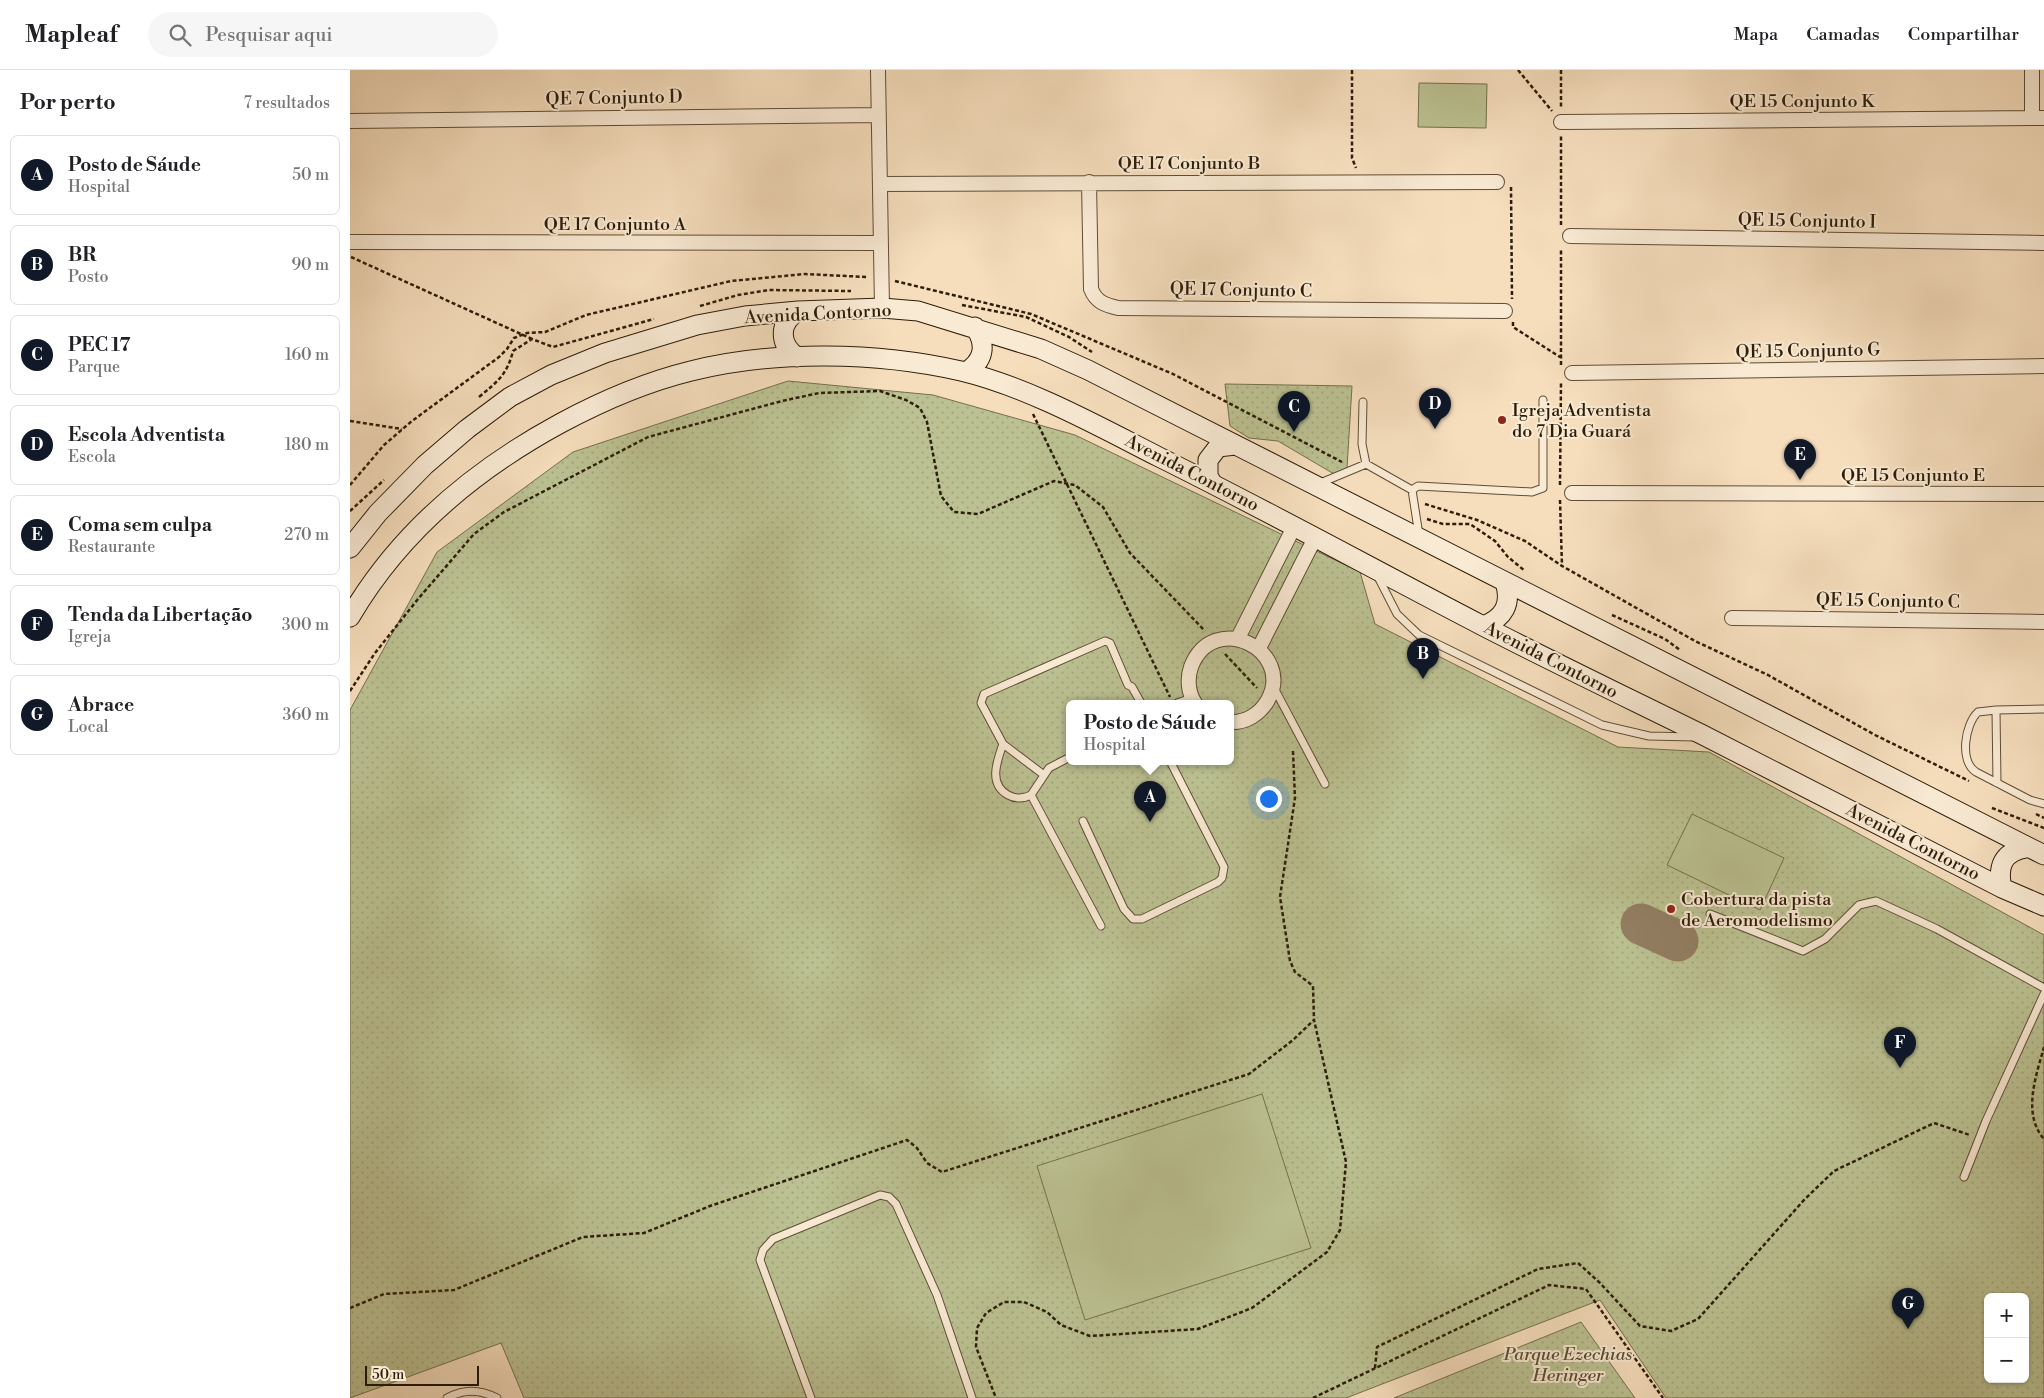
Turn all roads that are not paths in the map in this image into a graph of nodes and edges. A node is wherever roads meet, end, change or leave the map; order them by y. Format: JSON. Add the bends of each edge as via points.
{"nodes":[{"id":1,"x":878,"y":70,"type":"edge"},
{"id":2,"x":2032,"y":70,"type":"edge"},
{"id":3,"x":878,"y":116,"type":"junction"},
{"id":4,"x":2038,"y":118,"type":"edge"},
{"id":5,"x":350,"y":121,"type":"edge"},
{"id":6,"x":1561,"y":122,"type":"road end"},
{"id":7,"x":1089,"y":182,"type":"junction"},
{"id":8,"x":1504,"y":183,"type":"road end"},
{"id":9,"x":880,"y":184,"type":"junction"},
{"id":10,"x":1564,"y":237,"type":"road end"},
{"id":11,"x":350,"y":242,"type":"edge"},
{"id":12,"x":880,"y":243,"type":"junction"},
{"id":13,"x":2044,"y":243,"type":"edge"},
{"id":14,"x":882,"y":308,"type":"junction"},
{"id":15,"x":798,"y":311,"type":"junction"},
{"id":16,"x":1510,"y":312,"type":"road end"},
{"id":17,"x":975,"y":327,"type":"junction"},
{"id":18,"x":797,"y":357,"type":"junction"},
{"id":19,"x":2044,"y":366,"type":"edge"},
{"id":20,"x":966,"y":372,"type":"junction"},
{"id":21,"x":1565,"y":375,"type":"road end"},
{"id":22,"x":1543,"y":400,"type":"dead end"},
{"id":23,"x":1363,"y":402,"type":"dead end"},
{"id":24,"x":1235,"y":445,"type":"junction"},
{"id":25,"x":1366,"y":464,"type":"junction"},
{"id":26,"x":1212,"y":483,"type":"junction"},
{"id":27,"x":1316,"y":485,"type":"junction"},
{"id":28,"x":1412,"y":490,"type":"junction"},
{"id":29,"x":1572,"y":493,"type":"dead end"},
{"id":30,"x":2044,"y":494,"type":"edge"},
{"id":31,"x":1295,"y":525,"type":"junction"},
{"id":32,"x":1316,"y":536,"type":"junction"},
{"id":33,"x":1420,"y":538,"type":"junction"},
{"id":34,"x":350,"y":548,"type":"edge"},
{"id":35,"x":1372,"y":566,"type":"junction"},
{"id":36,"x":1505,"y":582,"type":"junction"},
{"id":37,"x":350,"y":618,"type":"edge"},
{"id":38,"x":1732,"y":618,"type":"dead end"},
{"id":39,"x":2044,"y":622,"type":"edge"},
{"id":40,"x":1483,"y":626,"type":"junction"},
{"id":41,"x":1238,"y":638,"type":"junction"},
{"id":42,"x":1259,"y":648,"type":"junction"},
{"id":43,"x":1270,"y":693,"type":"junction"},
{"id":44,"x":1139,"y":700,"type":"edge"},
{"id":45,"x":1194,"y":700,"type":"edge"},
{"id":46,"x":1996,"y":710,"type":"junction"},
{"id":47,"x":2044,"y":710,"type":"edge"},
{"id":48,"x":1234,"y":721,"type":"edge"},
{"id":49,"x":1705,"y":736,"type":"junction"},
{"id":50,"x":1003,"y":744,"type":"junction"},
{"id":51,"x":1066,"y":759,"type":"edge"},
{"id":52,"x":1172,"y":765,"type":"edge"},
{"id":53,"x":1044,"y":775,"type":"junction"},
{"id":54,"x":1997,"y":783,"type":"junction"},
{"id":55,"x":1325,"y":784,"type":"dead end"},
{"id":56,"x":1031,"y":795,"type":"junction"},
{"id":57,"x":2044,"y":804,"type":"edge"},
{"id":58,"x":1083,"y":821,"type":"dead end"},
{"id":59,"x":2026,"y":848,"type":"junction"},
{"id":60,"x":2044,"y":855,"type":"edge"},
{"id":61,"x":2002,"y":888,"type":"junction"},
{"id":62,"x":2044,"y":906,"type":"edge"},
{"id":63,"x":1710,"y":914,"type":"dead end"},
{"id":64,"x":1101,"y":926,"type":"dead end"},
{"id":65,"x":2044,"y":988,"type":"edge"},
{"id":66,"x":2044,"y":994,"type":"edge"},
{"id":67,"x":1964,"y":1177,"type":"dead end"},
{"id":68,"x":447,"y":1398,"type":"edge"},
{"id":69,"x":497,"y":1398,"type":"edge"},
{"id":70,"x":812,"y":1398,"type":"edge"},
{"id":71,"x":972,"y":1398,"type":"edge"}],
"edges":[{"from":1,"to":3,"type":"street"},
{"from":2,"to":4,"type":"street"},
{"from":3,"to":5,"type":"street","name":"QE 7 Conjunto D"},
{"from":3,"to":9,"type":"street"},
{"from":4,"to":6,"type":"street","name":"QE 15 Conjunto K"},
{"from":7,"to":8,"type":"street","name":"QE 17 Conjunto B"},
{"from":7,"to":9,"type":"street","name":"QE 17 Conjunto B"},
{"from":7,"to":16,"type":"street","name":"QE 17 Conjunto C","via":[[1091,289],[1094,296],[1108,306]]},
{"from":9,"to":12,"type":"street"},
{"from":10,"to":13,"type":"street","name":"QE 15 Conjunto I"},
{"from":11,"to":12,"type":"street","name":"QE 17 Conjunto A"},
{"from":12,"to":14,"type":"street"},
{"from":14,"to":15,"type":"main road","name":"Avenida Contorno"},
{"from":14,"to":17,"type":"main road","name":"Avenida Contorno","via":[[918,311]]},
{"from":15,"to":18,"type":"main road","via":[[785,324],[782,336],[787,348]]},
{"from":15,"to":34,"type":"main road","name":"Avenida Contorno","via":[[697,325],[605,353],[534,383],[510,397],[425,465],[378,513]]},
{"from":17,"to":20,"type":"main road","via":[[981,336],[981,357]]},
{"from":17,"to":24,"type":"main road","name":"Avenida Contorno","via":[[1041,349],[1088,370]]},
{"from":18,"to":20,"type":"main road","name":"Avenida Contorno","via":[[888,360]]},
{"from":18,"to":37,"type":"main road","name":"Avenida Contorno","via":[[751,360],[694,370],[601,403],[543,433],[454,493],[401,547]]},
{"from":19,"to":21,"type":"street","name":"QE 15 Conjunto G"},
{"from":20,"to":26,"type":"main road","name":"Avenida Contorno","via":[[1079,416]]},
{"from":22,"to":28,"type":"lane","via":[[1544,482],[1539,491],[1418,486]]},
{"from":23,"to":25,"type":"lane","via":[[1362,444]]},
{"from":24,"to":26,"type":"main road","via":[[1218,447],[1208,460],[1208,476]]},
{"from":24,"to":27,"type":"main road","name":"Avenida Contorno"},
{"from":25,"to":27,"type":"lane"},
{"from":25,"to":28,"type":"lane"},
{"from":26,"to":31,"type":"main road","name":"Avenida Contorno"},
{"from":27,"to":33,"type":"main road","name":"Avenida Contorno"},
{"from":28,"to":33,"type":"lane"},
{"from":29,"to":30,"type":"street","name":"QE 15 Conjunto E"},
{"from":31,"to":32,"type":"main road","name":"Avenida Contorno"},
{"from":31,"to":41,"type":"street"},
{"from":32,"to":35,"type":"main road","name":"Avenida Contorno"},
{"from":32,"to":42,"type":"street"},
{"from":33,"to":36,"type":"main road","name":"Avenida Contorno"},
{"from":35,"to":40,"type":"main road","name":"Avenida Contorno"},
{"from":35,"to":49,"type":"lane","via":[[1397,614],[1418,635],[1602,725],[1649,736]]},
{"from":36,"to":40,"type":"main road","via":[[1508,604],[1498,618]]},
{"from":36,"to":59,"type":"main road","name":"Avenida Contorno"},
{"from":38,"to":39,"type":"street","name":"QE 15 Conjunto C"},
{"from":40,"to":49,"type":"main road","name":"Avenida Contorno"},
{"from":41,"to":42,"type":"street"},
{"from":41,"to":45,"type":"street","via":[[1214,641],[1203,648],[1192,665],[1188,685]]},
{"from":42,"to":43,"type":"street","via":[[1272,673]]},
{"from":43,"to":48,"type":"street","via":[[1261,710],[1250,718]]},
{"from":43,"to":55,"type":"lane"},
{"from":44,"to":50,"type":"lane","via":[[1128,685],[1110,643],[1105,641],[984,694],[981,703]]},
{"from":46,"to":47,"type":"lane"},
{"from":46,"to":54,"type":"lane"},
{"from":46,"to":54,"type":"lane","via":[[1978,712],[1971,721],[1967,734],[1967,758],[1971,769]]},
{"from":49,"to":61,"type":"main road","name":"Avenida Contorno"},
{"from":50,"to":53,"type":"lane"},
{"from":50,"to":56,"type":"lane","via":[[995,777],[999,789],[1018,798]]},
{"from":51,"to":53,"type":"lane","via":[[1049,768]]},
{"from":52,"to":58,"type":"lane","via":[[1224,867],[1218,882],[1142,919],[1133,918],[1124,909]]},
{"from":53,"to":56,"type":"lane"},
{"from":54,"to":57,"type":"lane"},
{"from":56,"to":64,"type":"lane"},
{"from":59,"to":60,"type":"main road","name":"Avenida Contorno"},
{"from":59,"to":61,"type":"main road","via":[[2010,853],[2002,861]]},
{"from":61,"to":62,"type":"main road","name":"Avenida Contorno"},
{"from":63,"to":65,"type":"lane","via":[[1803,951],[1825,939],[1859,905],[1876,901],[1937,929]]},
{"from":66,"to":67,"type":"lane"},
{"from":68,"to":69,"type":"lane","via":[[467,1390]]},
{"from":70,"to":71,"type":"lane","via":[[760,1260],[763,1250],[772,1239],[880,1195],[889,1197],[896,1204],[938,1296]]}]}
